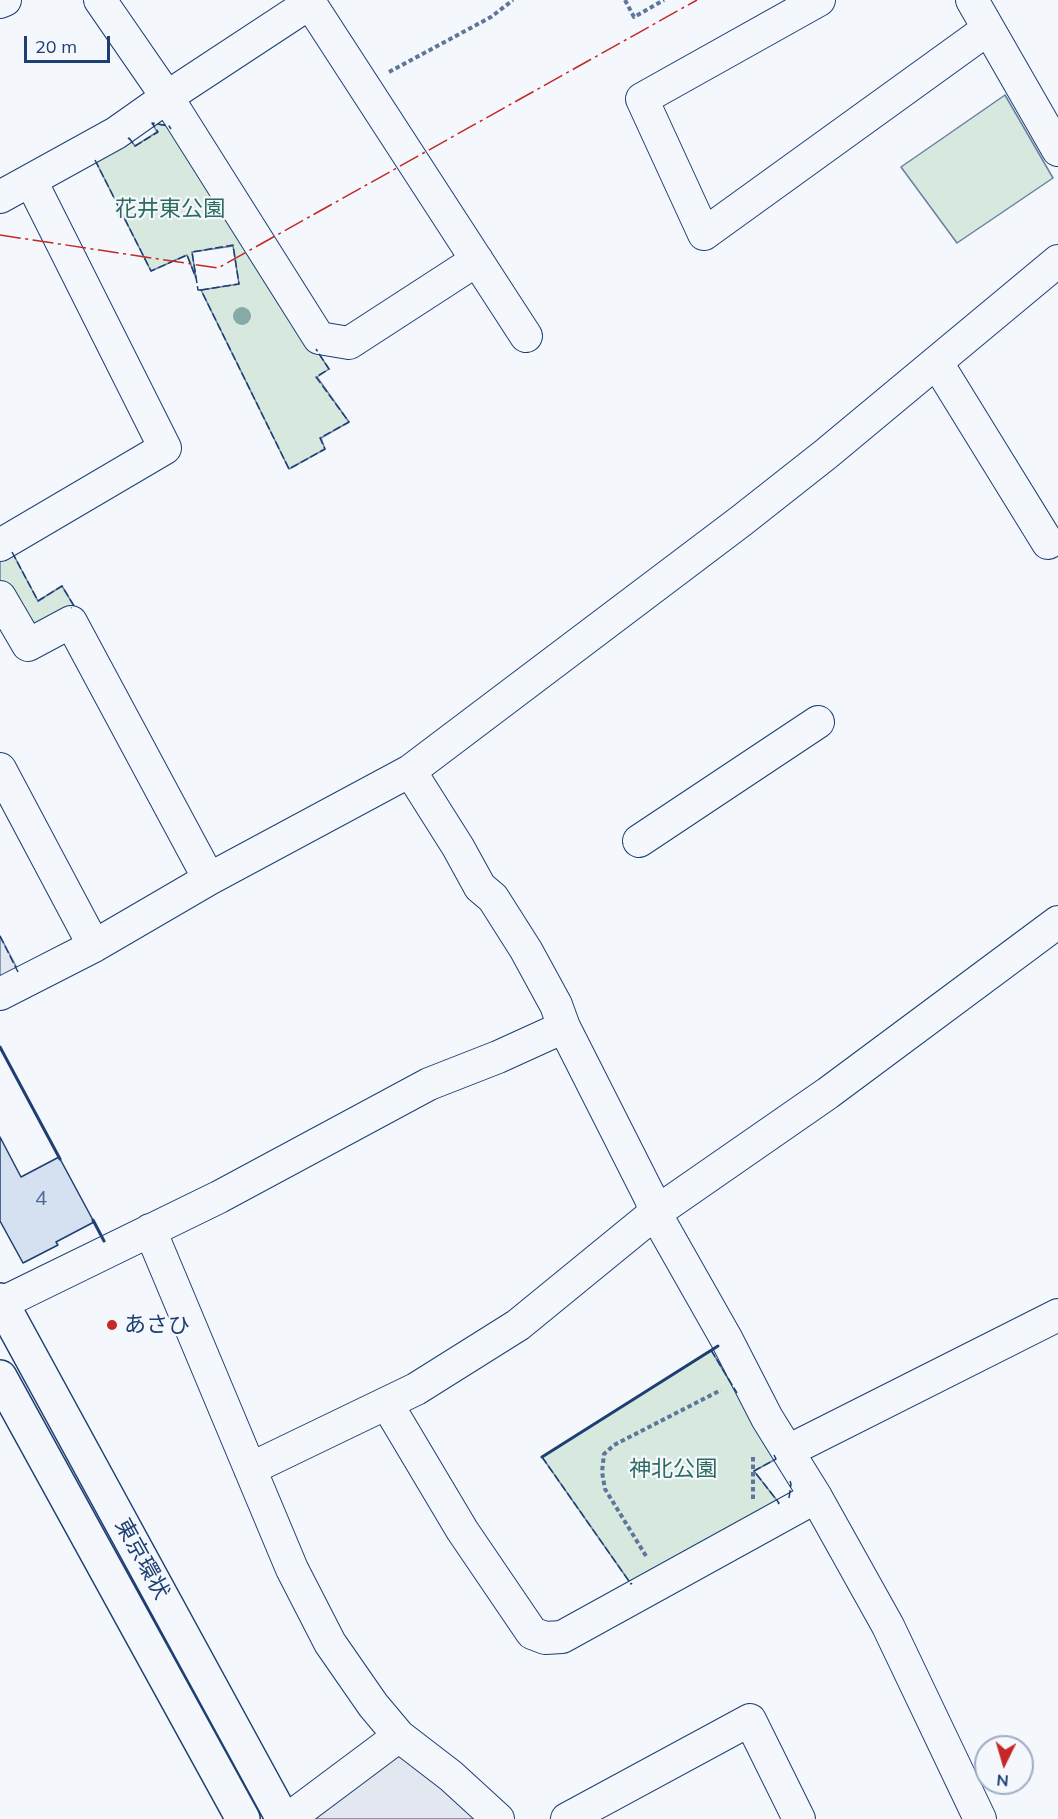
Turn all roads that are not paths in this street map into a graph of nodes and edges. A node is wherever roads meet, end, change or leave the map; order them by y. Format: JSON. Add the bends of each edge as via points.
{"nodes":[{"id":1,"x":4,"y":0,"type":"edge"},
{"id":2,"x":100,"y":0,"type":"edge"},
{"id":3,"x":819,"y":0,"type":"edge"},
{"id":4,"x":972,"y":0,"type":"edge"},
{"id":5,"x":0,"y":2,"type":"edge"},
{"id":6,"x":309,"y":2,"type":"edge"},
{"id":7,"x":988,"y":29,"type":"junction"},
{"id":8,"x":167,"y":98,"type":"junction"},
{"id":9,"x":1058,"y":150,"type":"edge"},
{"id":10,"x":31,"y":181,"type":"junction"},
{"id":11,"x":0,"y":197,"type":"edge"},
{"id":12,"x":477,"y":260,"type":"junction"},
{"id":13,"x":1058,"y":261,"type":"edge"},
{"id":14,"x":526,"y":336,"type":"dead end"},
{"id":15,"x":937,"y":363,"type":"junction"},
{"id":16,"x":1048,"y":543,"type":"dead end"},
{"id":17,"x":0,"y":545,"type":"edge"},
{"id":18,"x":0,"y":597,"type":"edge"},
{"id":19,"x":818,"y":722,"type":"dead end"},
{"id":20,"x":0,"y":768,"type":"edge"},
{"id":21,"x":410,"y":771,"type":"junction"},
{"id":22,"x":639,"y":841,"type":"dead end"},
{"id":23,"x":209,"y":879,"type":"junction"},
{"id":24,"x":1058,"y":922,"type":"edge"},
{"id":25,"x":94,"y":946,"type":"junction"},
{"id":26,"x":0,"y":994,"type":"edge"},
{"id":27,"x":564,"y":1027,"type":"junction"},
{"id":28,"x":655,"y":1213,"type":"junction"},
{"id":29,"x":150,"y":1230,"type":"junction"},
{"id":30,"x":1,"y":1301,"type":"edge"},
{"id":31,"x":1058,"y":1316,"type":"edge"},
{"id":32,"x":0,"y":1377,"type":"edge"},
{"id":33,"x":387,"y":1404,"type":"junction"},
{"id":34,"x":789,"y":1450,"type":"junction"},
{"id":35,"x":250,"y":1470,"type":"junction"},
{"id":36,"x":816,"y":1497,"type":"junction"},
{"id":37,"x":399,"y":1736,"type":"junction"},
{"id":38,"x":243,"y":1819,"type":"edge"},
{"id":39,"x":283,"y":1819,"type":"edge"},
{"id":40,"x":288,"y":1819,"type":"edge"},
{"id":41,"x":498,"y":1819,"type":"edge"},
{"id":42,"x":567,"y":1819,"type":"edge"},
{"id":43,"x":799,"y":1819,"type":"edge"},
{"id":44,"x":980,"y":1819,"type":"edge"}],
"edges":[{"from":1,"to":5,"type":"street"},
{"from":2,"to":8,"type":"street"},
{"from":3,"to":7,"type":"street","via":[[642,99],[704,234]]},
{"from":4,"to":7,"type":"street"},
{"from":6,"to":8,"type":"street"},
{"from":6,"to":12,"type":"street"},
{"from":7,"to":9,"type":"street"},
{"from":8,"to":10,"type":"street","via":[[116,133]]},
{"from":8,"to":12,"type":"street","via":[[319,338],[349,343]]},
{"from":10,"to":11,"type":"street"},
{"from":10,"to":17,"type":"street","via":[[165,448]]},
{"from":12,"to":14,"type":"street"},
{"from":13,"to":15,"type":"street"},
{"from":15,"to":16,"type":"street"},
{"from":15,"to":21,"type":"street","via":[[750,515]]},
{"from":18,"to":23,"type":"street","via":[[28,645],[71,622]]},
{"from":19,"to":22,"type":"street"},
{"from":20,"to":25,"type":"street"},
{"from":21,"to":23,"type":"street"},
{"from":21,"to":27,"type":"street","via":[[480,887],[493,898],[526,950]]},
{"from":23,"to":25,"type":"street"},
{"from":24,"to":28,"type":"street","via":[[828,1093]]},
{"from":25,"to":26,"type":"street"},
{"from":27,"to":28,"type":"street"},
{"from":27,"to":29,"type":"street","via":[[429,1084]]},
{"from":28,"to":33,"type":"street","via":[[518,1325]]},
{"from":28,"to":34,"type":"street","via":[[731,1389],[767,1418]]},
{"from":29,"to":30,"type":"street"},
{"from":29,"to":35,"type":"street"},
{"from":30,"to":39,"type":"highway","name":"東京環状"},
{"from":31,"to":34,"type":"street"},
{"from":32,"to":38,"type":"highway","name":"東京環状"},
{"from":33,"to":35,"type":"street"},
{"from":33,"to":36,"type":"street","via":[[462,1530],[532,1633],[544,1638],[562,1637]]},
{"from":34,"to":36,"type":"street"},
{"from":35,"to":37,"type":"street","via":[[292,1569],[330,1643]]},
{"from":36,"to":44,"type":"street","via":[[888,1626]]},
{"from":37,"to":40,"type":"street"},
{"from":37,"to":41,"type":"street"},
{"from":42,"to":43,"type":"street","via":[[750,1720]]}]}
